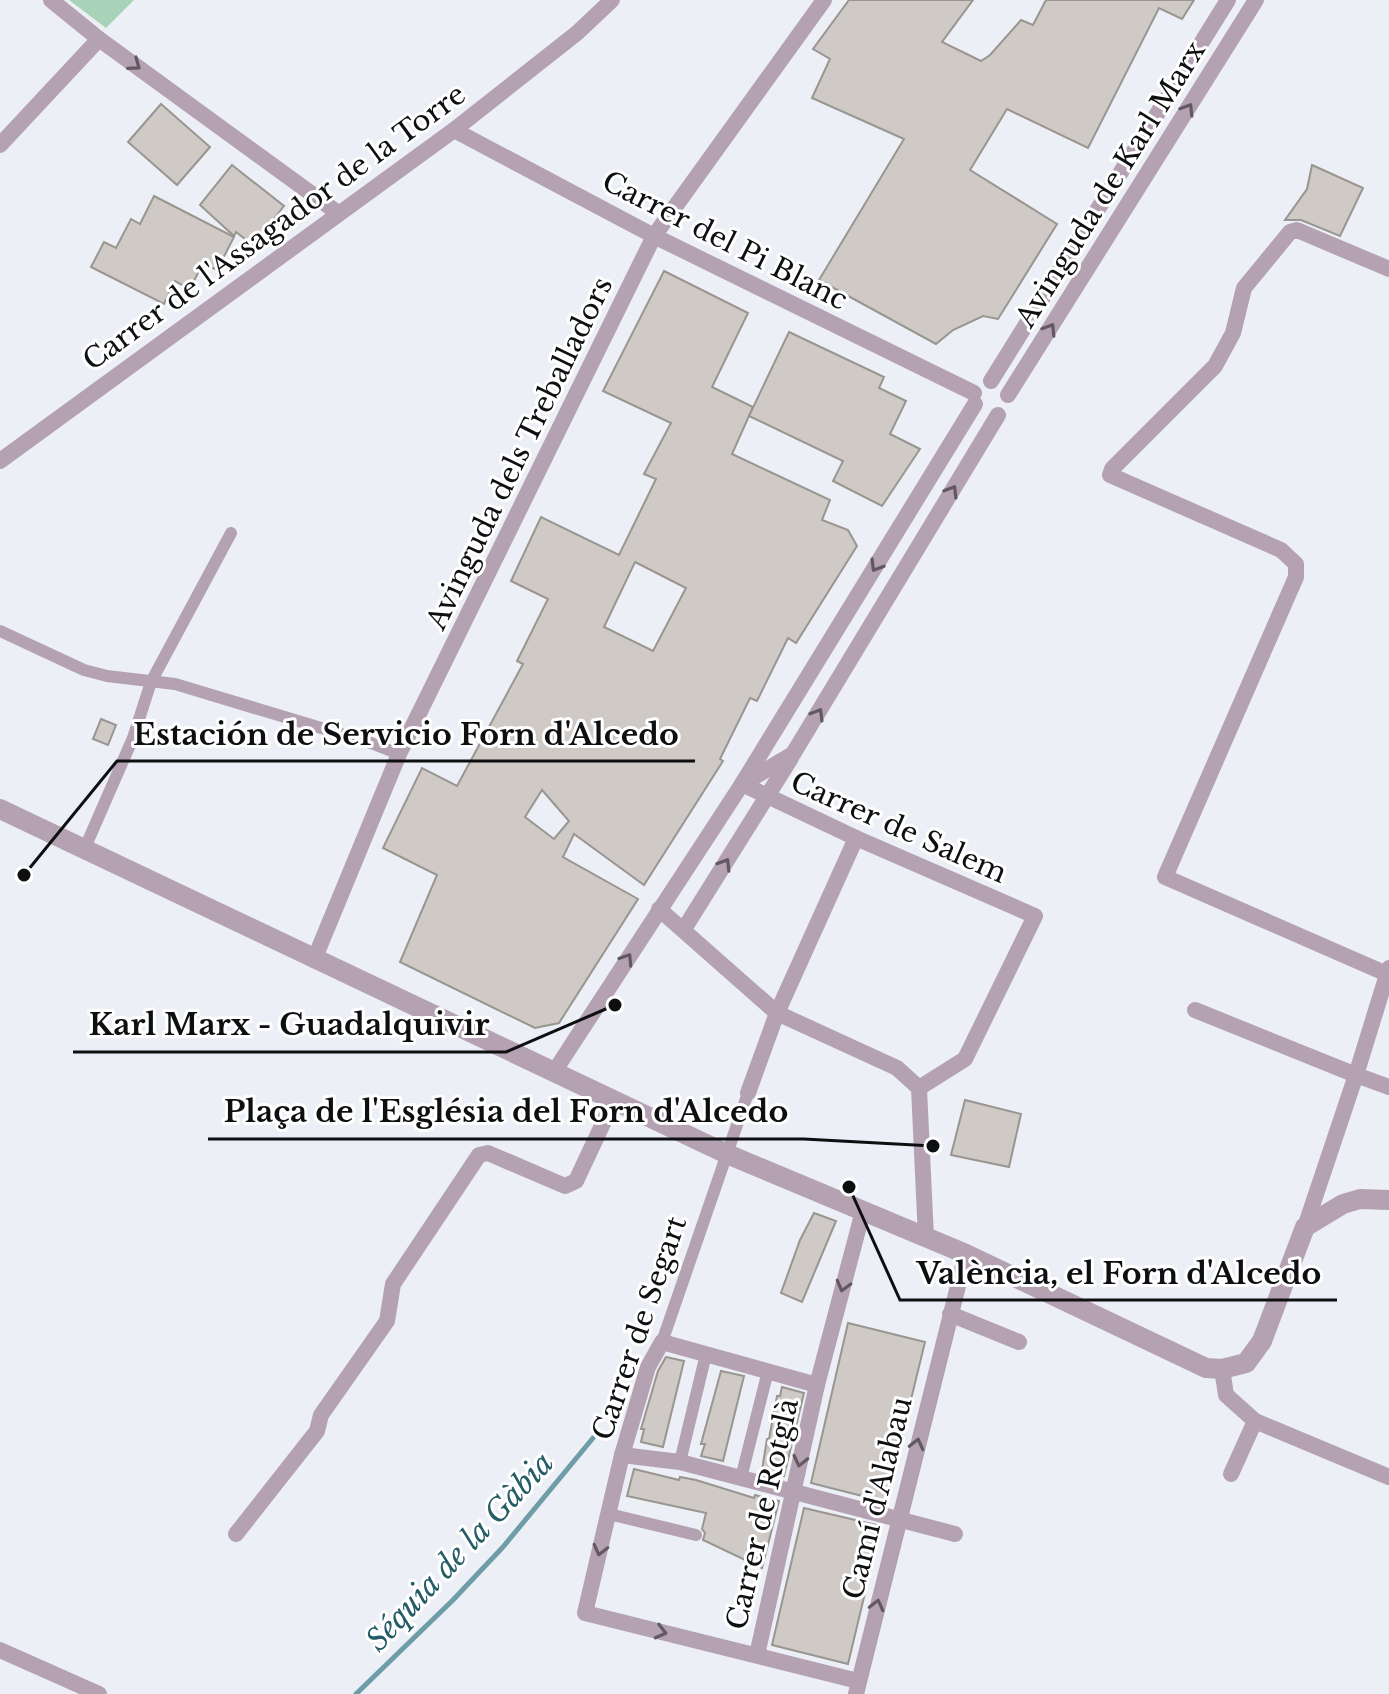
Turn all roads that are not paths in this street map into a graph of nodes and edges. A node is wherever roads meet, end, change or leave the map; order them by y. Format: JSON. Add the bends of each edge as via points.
{"nodes":[{"id":1,"x":51,"y":0,"type":"edge"},
{"id":2,"x":612,"y":0,"type":"edge"},
{"id":3,"x":824,"y":0,"type":"edge"},
{"id":4,"x":1228,"y":0,"type":"edge"},
{"id":5,"x":1256,"y":0,"type":"edge"},
{"id":6,"x":99,"y":39,"type":"junction"},
{"id":7,"x":454,"y":130,"type":"junction"},
{"id":8,"x":0,"y":145,"type":"edge"},
{"id":9,"x":338,"y":213,"type":"junction"},
{"id":10,"x":654,"y":236,"type":"junction"},
{"id":11,"x":1389,"y":269,"type":"edge"},
{"id":12,"x":991,"y":381,"type":"junction"},
{"id":13,"x":1008,"y":395,"type":"junction"},
{"id":14,"x":974,"y":398,"type":"junction"},
{"id":15,"x":998,"y":415,"type":"junction"},
{"id":16,"x":0,"y":461,"type":"edge"},
{"id":17,"x":231,"y":533,"type":"dead end"},
{"id":18,"x":0,"y":631,"type":"edge"},
{"id":19,"x":151,"y":682,"type":"junction"},
{"id":20,"x":399,"y":754,"type":"junction"},
{"id":21,"x":793,"y":754,"type":"junction"},
{"id":22,"x":742,"y":784,"type":"junction"},
{"id":23,"x":768,"y":797,"type":"junction"},
{"id":24,"x":0,"y":809,"type":"edge"},
{"id":25,"x":856,"y":838,"type":"junction"},
{"id":26,"x":84,"y":850,"type":"junction"},
{"id":27,"x":659,"y":909,"type":"junction"},
{"id":28,"x":684,"y":929,"type":"junction"},
{"id":29,"x":314,"y":960,"type":"junction"},
{"id":30,"x":1388,"y":971,"type":"edge"},
{"id":31,"x":1195,"y":1010,"type":"dead end"},
{"id":32,"x":777,"y":1013,"type":"junction"},
{"id":33,"x":554,"y":1072,"type":"junction"},
{"id":34,"x":1356,"y":1075,"type":"junction"},
{"id":35,"x":1389,"y":1087,"type":"edge"},
{"id":36,"x":919,"y":1088,"type":"junction"},
{"id":37,"x":748,"y":1093,"type":"joint"},
{"id":38,"x":614,"y":1100,"type":"junction"},
{"id":39,"x":727,"y":1154,"type":"junction"},
{"id":40,"x":1389,"y":1200,"type":"edge"},
{"id":41,"x":863,"y":1211,"type":"junction"},
{"id":42,"x":1305,"y":1227,"type":"junction"},
{"id":43,"x":926,"y":1238,"type":"junction"},
{"id":44,"x":966,"y":1254,"type":"junction"},
{"id":45,"x":950,"y":1314,"type":"junction"},
{"id":46,"x":662,"y":1342,"type":"junction"},
{"id":47,"x":1019,"y":1342,"type":"dead end"},
{"id":48,"x":706,"y":1354,"type":"junction"},
{"id":49,"x":1222,"y":1369,"type":"junction"},
{"id":50,"x":768,"y":1371,"type":"junction"},
{"id":51,"x":817,"y":1385,"type":"junction"},
{"id":52,"x":1255,"y":1421,"type":"junction"},
{"id":53,"x":622,"y":1455,"type":"junction"},
{"id":54,"x":680,"y":1462,"type":"junction"},
{"id":55,"x":1231,"y":1474,"type":"dead end"},
{"id":56,"x":1389,"y":1477,"type":"edge"},
{"id":57,"x":741,"y":1478,"type":"junction"},
{"id":58,"x":793,"y":1492,"type":"junction"},
{"id":59,"x":609,"y":1514,"type":"junction"},
{"id":60,"x":898,"y":1520,"type":"junction"},
{"id":61,"x":236,"y":1534,"type":"dead end"},
{"id":62,"x":955,"y":1534,"type":"dead end"},
{"id":63,"x":696,"y":1535,"type":"dead end"},
{"id":64,"x":0,"y":1650,"type":"edge"},
{"id":65,"x":757,"y":1655,"type":"junction"},
{"id":66,"x":857,"y":1688,"type":"edge"},
{"id":67,"x":99,"y":1694,"type":"edge"}],
"edges":[{"from":1,"to":6,"type":"street"},
{"from":2,"to":7,"type":"street","name":"Carrer de l'Assagador de la Torre"},
{"from":3,"to":10,"type":"street","name":"Avinguda dels Treballadors"},
{"from":4,"to":12,"type":"street","name":"Avinguda de Karl Marx"},
{"from":13,"to":5,"type":"street","name":"Avinguda de Karl Marx","one_way":true},
{"from":6,"to":8,"type":"street"},
{"from":6,"to":9,"type":"street","one_way":true},
{"from":7,"to":9,"type":"street","name":"Carrer de l'Assagador de la Torre"},
{"from":7,"to":10,"type":"street","name":"Carrer del Pi Blanc"},
{"from":9,"to":16,"type":"street","name":"Carrer de l'Assagador de la Torre"},
{"from":10,"to":14,"type":"street","name":"Carrer del Pi Blanc"},
{"from":10,"to":20,"type":"street","name":"Avinguda dels Treballadors"},
{"from":11,"to":30,"type":"street","via":[[1297,230],[1290,232],[1244,288],[1233,333],[1215,366],[1110,475],[1281,550],[1296,564],[1296,577],[1165,877]]},
{"from":12,"to":13,"type":"street","via":[[1001,383]]},
{"from":12,"to":14,"type":"street","via":[[983,382]]},
{"from":13,"to":15,"type":"street","via":[[1008,405]]},
{"from":14,"to":15,"type":"street","via":[[984,415]]},
{"from":14,"to":22,"type":"street","one_way":true},
{"from":21,"to":15,"type":"street","one_way":true},
{"from":17,"to":19,"type":"street"},
{"from":18,"to":19,"type":"street","via":[[84,670]]},
{"from":19,"to":20,"type":"street","via":[[175,684]]},
{"from":19,"to":26,"type":"street","via":[[133,738]]},
{"from":20,"to":29,"type":"street","name":"Avinguda dels Treballadors"},
{"from":21,"to":22,"type":"street"},
{"from":21,"to":23,"type":"street"},
{"from":22,"to":23,"type":"street","name":"Carrer de Salem"},
{"from":22,"to":27,"type":"street"},
{"from":23,"to":25,"type":"street","name":"Carrer de Salem"},
{"from":28,"to":23,"type":"street","one_way":true},
{"from":24,"to":26,"type":"street"},
{"from":25,"to":32,"type":"street"},
{"from":25,"to":36,"type":"street","name":"Carrer de Salem","via":[[1035,916],[965,1059]]},
{"from":26,"to":29,"type":"street"},
{"from":27,"to":28,"type":"street"},
{"from":33,"to":27,"type":"street","one_way":true},
{"from":28,"to":32,"type":"street"},
{"from":29,"to":33,"type":"street"},
{"from":30,"to":34,"type":"street"},
{"from":31,"to":34,"type":"street"},
{"from":32,"to":36,"type":"street","via":[[897,1068]]},
{"from":32,"to":37,"type":"street"},
{"from":33,"to":38,"type":"street"},
{"from":34,"to":35,"type":"street"},
{"from":34,"to":42,"type":"street"},
{"from":36,"to":43,"type":"street"},
{"from":37,"to":39,"type":"street","name":"Carrer de Segart"},
{"from":38,"to":39,"type":"street"},
{"from":38,"to":61,"type":"street","via":[[576,1181],[565,1186],[488,1153],[479,1155],[393,1284],[387,1321],[321,1415],[317,1431]]},
{"from":39,"to":41,"type":"street"},
{"from":39,"to":46,"type":"street","name":"Carrer de Segart"},
{"from":40,"to":42,"type":"street","via":[[1343,1204]]},
{"from":41,"to":43,"type":"street"},
{"from":41,"to":51,"type":"street","name":"Carrer de Rotglà","one_way":true},
{"from":42,"to":49,"type":"street","via":[[1262,1341],[1246,1363]]},
{"from":43,"to":44,"type":"street"},
{"from":44,"to":45,"type":"street","name":"Camí d'Alabau"},
{"from":44,"to":49,"type":"street","via":[[1206,1368]]},
{"from":45,"to":47,"type":"street"},
{"from":60,"to":45,"type":"street","name":"Camí d'Alabau","one_way":true},
{"from":46,"to":48,"type":"street"},
{"from":46,"to":53,"type":"street","name":"Carrer de Segart","via":[[648,1367]]},
{"from":48,"to":50,"type":"street"},
{"from":48,"to":54,"type":"street"},
{"from":49,"to":52,"type":"street","via":[[1226,1395]]},
{"from":50,"to":51,"type":"street"},
{"from":50,"to":57,"type":"street"},
{"from":51,"to":58,"type":"street","name":"Carrer de Rotglà","one_way":true},
{"from":52,"to":55,"type":"street"},
{"from":52,"to":56,"type":"street"},
{"from":53,"to":54,"type":"street"},
{"from":53,"to":59,"type":"street","name":"Carrer de Segart"},
{"from":54,"to":57,"type":"street"},
{"from":57,"to":58,"type":"street"},
{"from":58,"to":60,"type":"street"},
{"from":58,"to":65,"type":"street","name":"Carrer de Rotglà"},
{"from":59,"to":63,"type":"street"},
{"from":59,"to":65,"type":"street","name":"Carrer de Segart","one_way":true,"via":[[585,1613]]},
{"from":60,"to":62,"type":"street"},
{"from":66,"to":60,"type":"street","name":"Camí d'Alabau","one_way":true},
{"from":64,"to":67,"type":"street"},
{"from":65,"to":66,"type":"street"}]}
